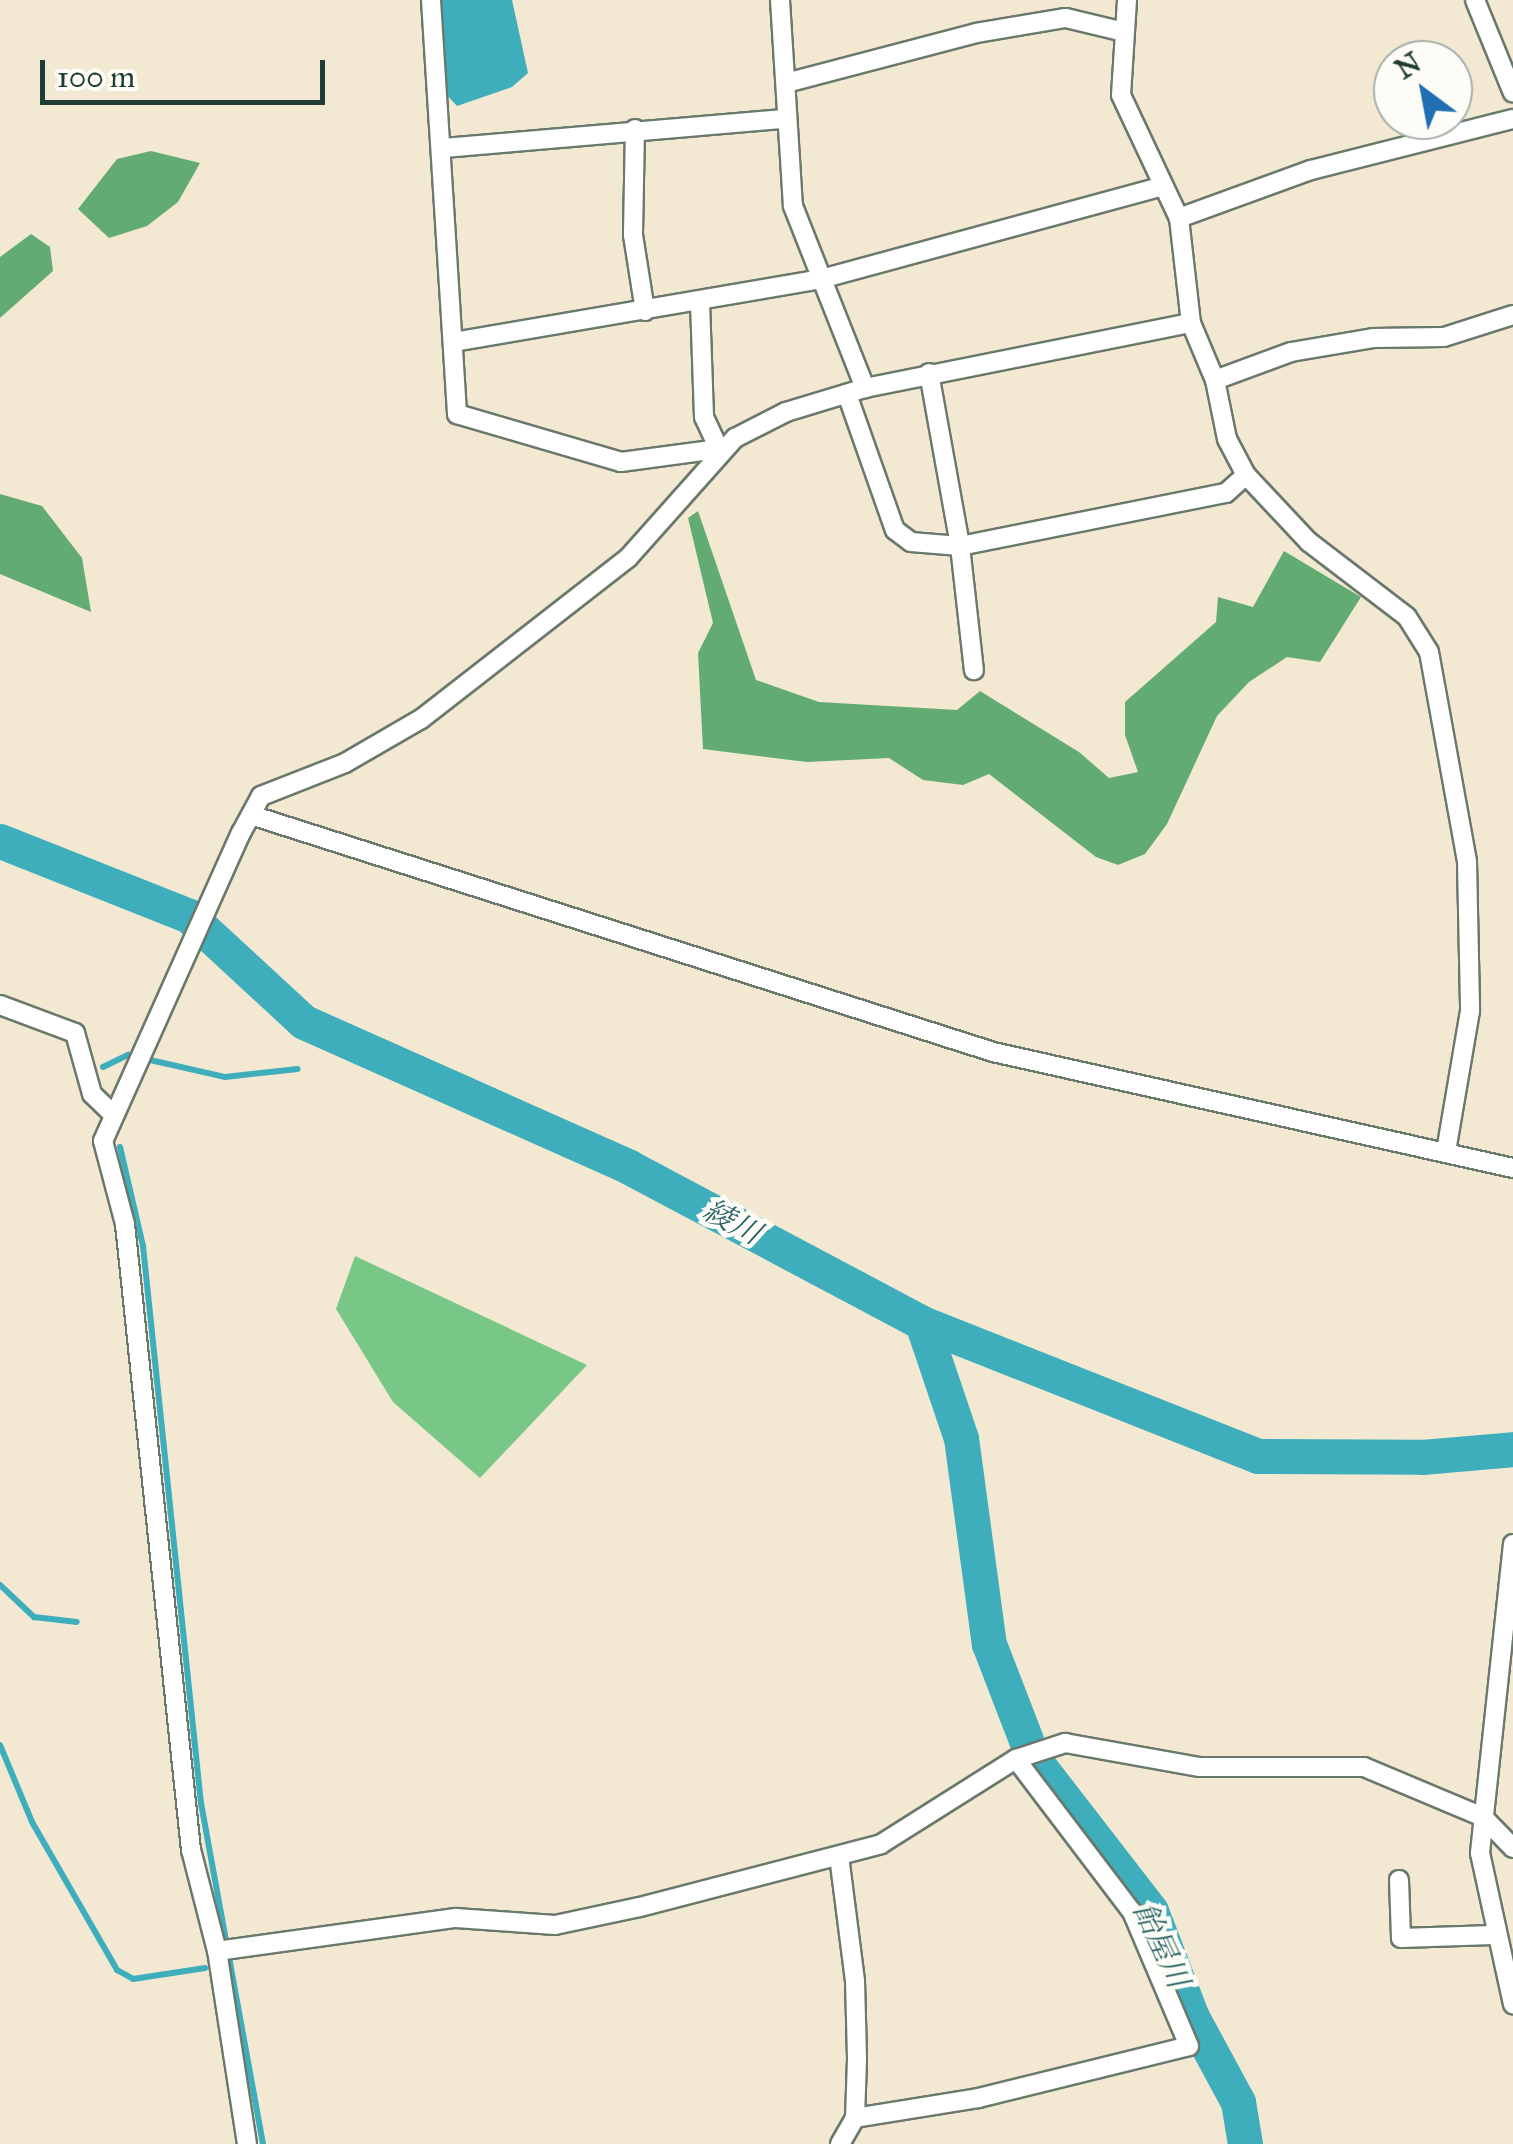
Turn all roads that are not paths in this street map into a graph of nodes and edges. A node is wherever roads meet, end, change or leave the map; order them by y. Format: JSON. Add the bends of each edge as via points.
{"nodes":[{"id":1,"x":431,"y":0,"type":"edge"},
{"id":2,"x":780,"y":0,"type":"edge"},
{"id":3,"x":1127,"y":0,"type":"edge"},
{"id":4,"x":1475,"y":0,"type":"edge"},
{"id":5,"x":1124,"y":32,"type":"junction"},
{"id":6,"x":786,"y":82,"type":"junction"},
{"id":7,"x":1513,"y":92,"type":"edge"},
{"id":8,"x":784,"y":119,"type":"junction"},
{"id":9,"x":1513,"y":120,"type":"edge"},
{"id":10,"x":635,"y":129,"type":"junction"},
{"id":11,"x":444,"y":148,"type":"junction"},
{"id":12,"x":1163,"y":186,"type":"junction"},
{"id":13,"x":1179,"y":218,"type":"junction"},
{"id":14,"x":821,"y":279,"type":"junction"},
{"id":15,"x":700,"y":302,"type":"junction"},
{"id":16,"x":645,"y":311,"type":"junction"},
{"id":17,"x":1513,"y":314,"type":"edge"},
{"id":18,"x":1191,"y":323,"type":"junction"},
{"id":19,"x":453,"y":342,"type":"junction"},
{"id":20,"x":929,"y":373,"type":"junction"},
{"id":21,"x":1215,"y":380,"type":"junction"},
{"id":22,"x":866,"y":388,"type":"junction"},
{"id":23,"x":847,"y":394,"type":"junction"},
{"id":24,"x":719,"y":449,"type":"junction"},
{"id":25,"x":1246,"y":475,"type":"junction"},
{"id":26,"x":960,"y":546,"type":"junction"},
{"id":27,"x":974,"y":670,"type":"dead end"},
{"id":28,"x":250,"y":815,"type":"junction"},
{"id":29,"x":0,"y":1005,"type":"edge"},
{"id":30,"x":117,"y":1108,"type":"junction"},
{"id":31,"x":1446,"y":1152,"type":"junction"},
{"id":32,"x":1513,"y":1168,"type":"edge"},
{"id":33,"x":1512,"y":1552,"type":"edge"},
{"id":34,"x":1016,"y":1758,"type":"junction"},
{"id":35,"x":1483,"y":1818,"type":"junction"},
{"id":36,"x":1513,"y":1848,"type":"edge"},
{"id":37,"x":839,"y":1856,"type":"junction"},
{"id":38,"x":1399,"y":1880,"type":"dead end"},
{"id":39,"x":1493,"y":1935,"type":"junction"},
{"id":40,"x":224,"y":1950,"type":"junction"},
{"id":41,"x":1513,"y":2004,"type":"edge"},
{"id":42,"x":855,"y":2118,"type":"junction"},
{"id":43,"x":247,"y":2144,"type":"edge"},
{"id":44,"x":840,"y":2144,"type":"edge"}],
"edges":[{"from":1,"to":11,"type":"street"},
{"from":2,"to":6,"type":"street"},
{"from":3,"to":5,"type":"street"},
{"from":4,"to":7,"type":"street"},
{"from":5,"to":6,"type":"street","via":[[1066,18],[976,33]]},
{"from":5,"to":12,"type":"street","via":[[1121,95]]},
{"from":6,"to":8,"type":"street"},
{"from":8,"to":10,"type":"street"},
{"from":8,"to":14,"type":"street","via":[[794,206]]},
{"from":9,"to":13,"type":"street","via":[[1311,170]]},
{"from":10,"to":11,"type":"street"},
{"from":10,"to":16,"type":"street","via":[[633,236]]},
{"from":11,"to":19,"type":"street"},
{"from":12,"to":13,"type":"street"},
{"from":12,"to":14,"type":"street"},
{"from":13,"to":18,"type":"street"},
{"from":14,"to":15,"type":"street"},
{"from":14,"to":22,"type":"street"},
{"from":15,"to":16,"type":"street"},
{"from":15,"to":24,"type":"street","via":[[704,417]]},
{"from":16,"to":19,"type":"street","via":[[557,320]]},
{"from":17,"to":21,"type":"street","via":[[1444,338],[1373,338],[1292,352]]},
{"from":18,"to":20,"type":"street"},
{"from":18,"to":21,"type":"street"},
{"from":19,"to":24,"type":"street","via":[[457,414],[621,462]]},
{"from":20,"to":22,"type":"street"},
{"from":20,"to":26,"type":"street"},
{"from":21,"to":25,"type":"street","via":[[1227,439]]},
{"from":22,"to":23,"type":"street"},
{"from":23,"to":24,"type":"street","via":[[786,412]]},
{"from":23,"to":26,"type":"street","via":[[895,530],[911,542]]},
{"from":24,"to":28,"type":"street","via":[[666,520],[566,608],[421,720],[344,763],[281,784],[261,796]]},
{"from":25,"to":26,"type":"street","via":[[1226,493]]},
{"from":25,"to":31,"type":"street","via":[[1309,542],[1408,616],[1428,652],[1467,862],[1470,1011]]},
{"from":26,"to":27,"type":"street"},
{"from":28,"to":30,"type":"street"},
{"from":28,"to":31,"type":"street","via":[[993,1052]]},
{"from":29,"to":30,"type":"street","via":[[75,1033],[92,1094]]},
{"from":30,"to":40,"type":"street","via":[[103,1141],[125,1224],[191,1850]]},
{"from":31,"to":32,"type":"street"},
{"from":33,"to":35,"type":"street"},
{"from":34,"to":35,"type":"street","via":[[1064,1743],[1200,1768],[1364,1767]]},
{"from":34,"to":37,"type":"street","via":[[880,1844]]},
{"from":34,"to":42,"type":"street","via":[[1132,1912],[1189,2046],[978,2098]]},
{"from":35,"to":36,"type":"street"},
{"from":35,"to":39,"type":"street","via":[[1480,1853]]},
{"from":37,"to":40,"type":"street","via":[[555,1925],[456,1918]]},
{"from":37,"to":42,"type":"street","via":[[856,1981]]},
{"from":38,"to":39,"type":"street","via":[[1402,1938]]},
{"from":39,"to":41,"type":"street"},
{"from":40,"to":43,"type":"street"},
{"from":42,"to":44,"type":"street"}]}
